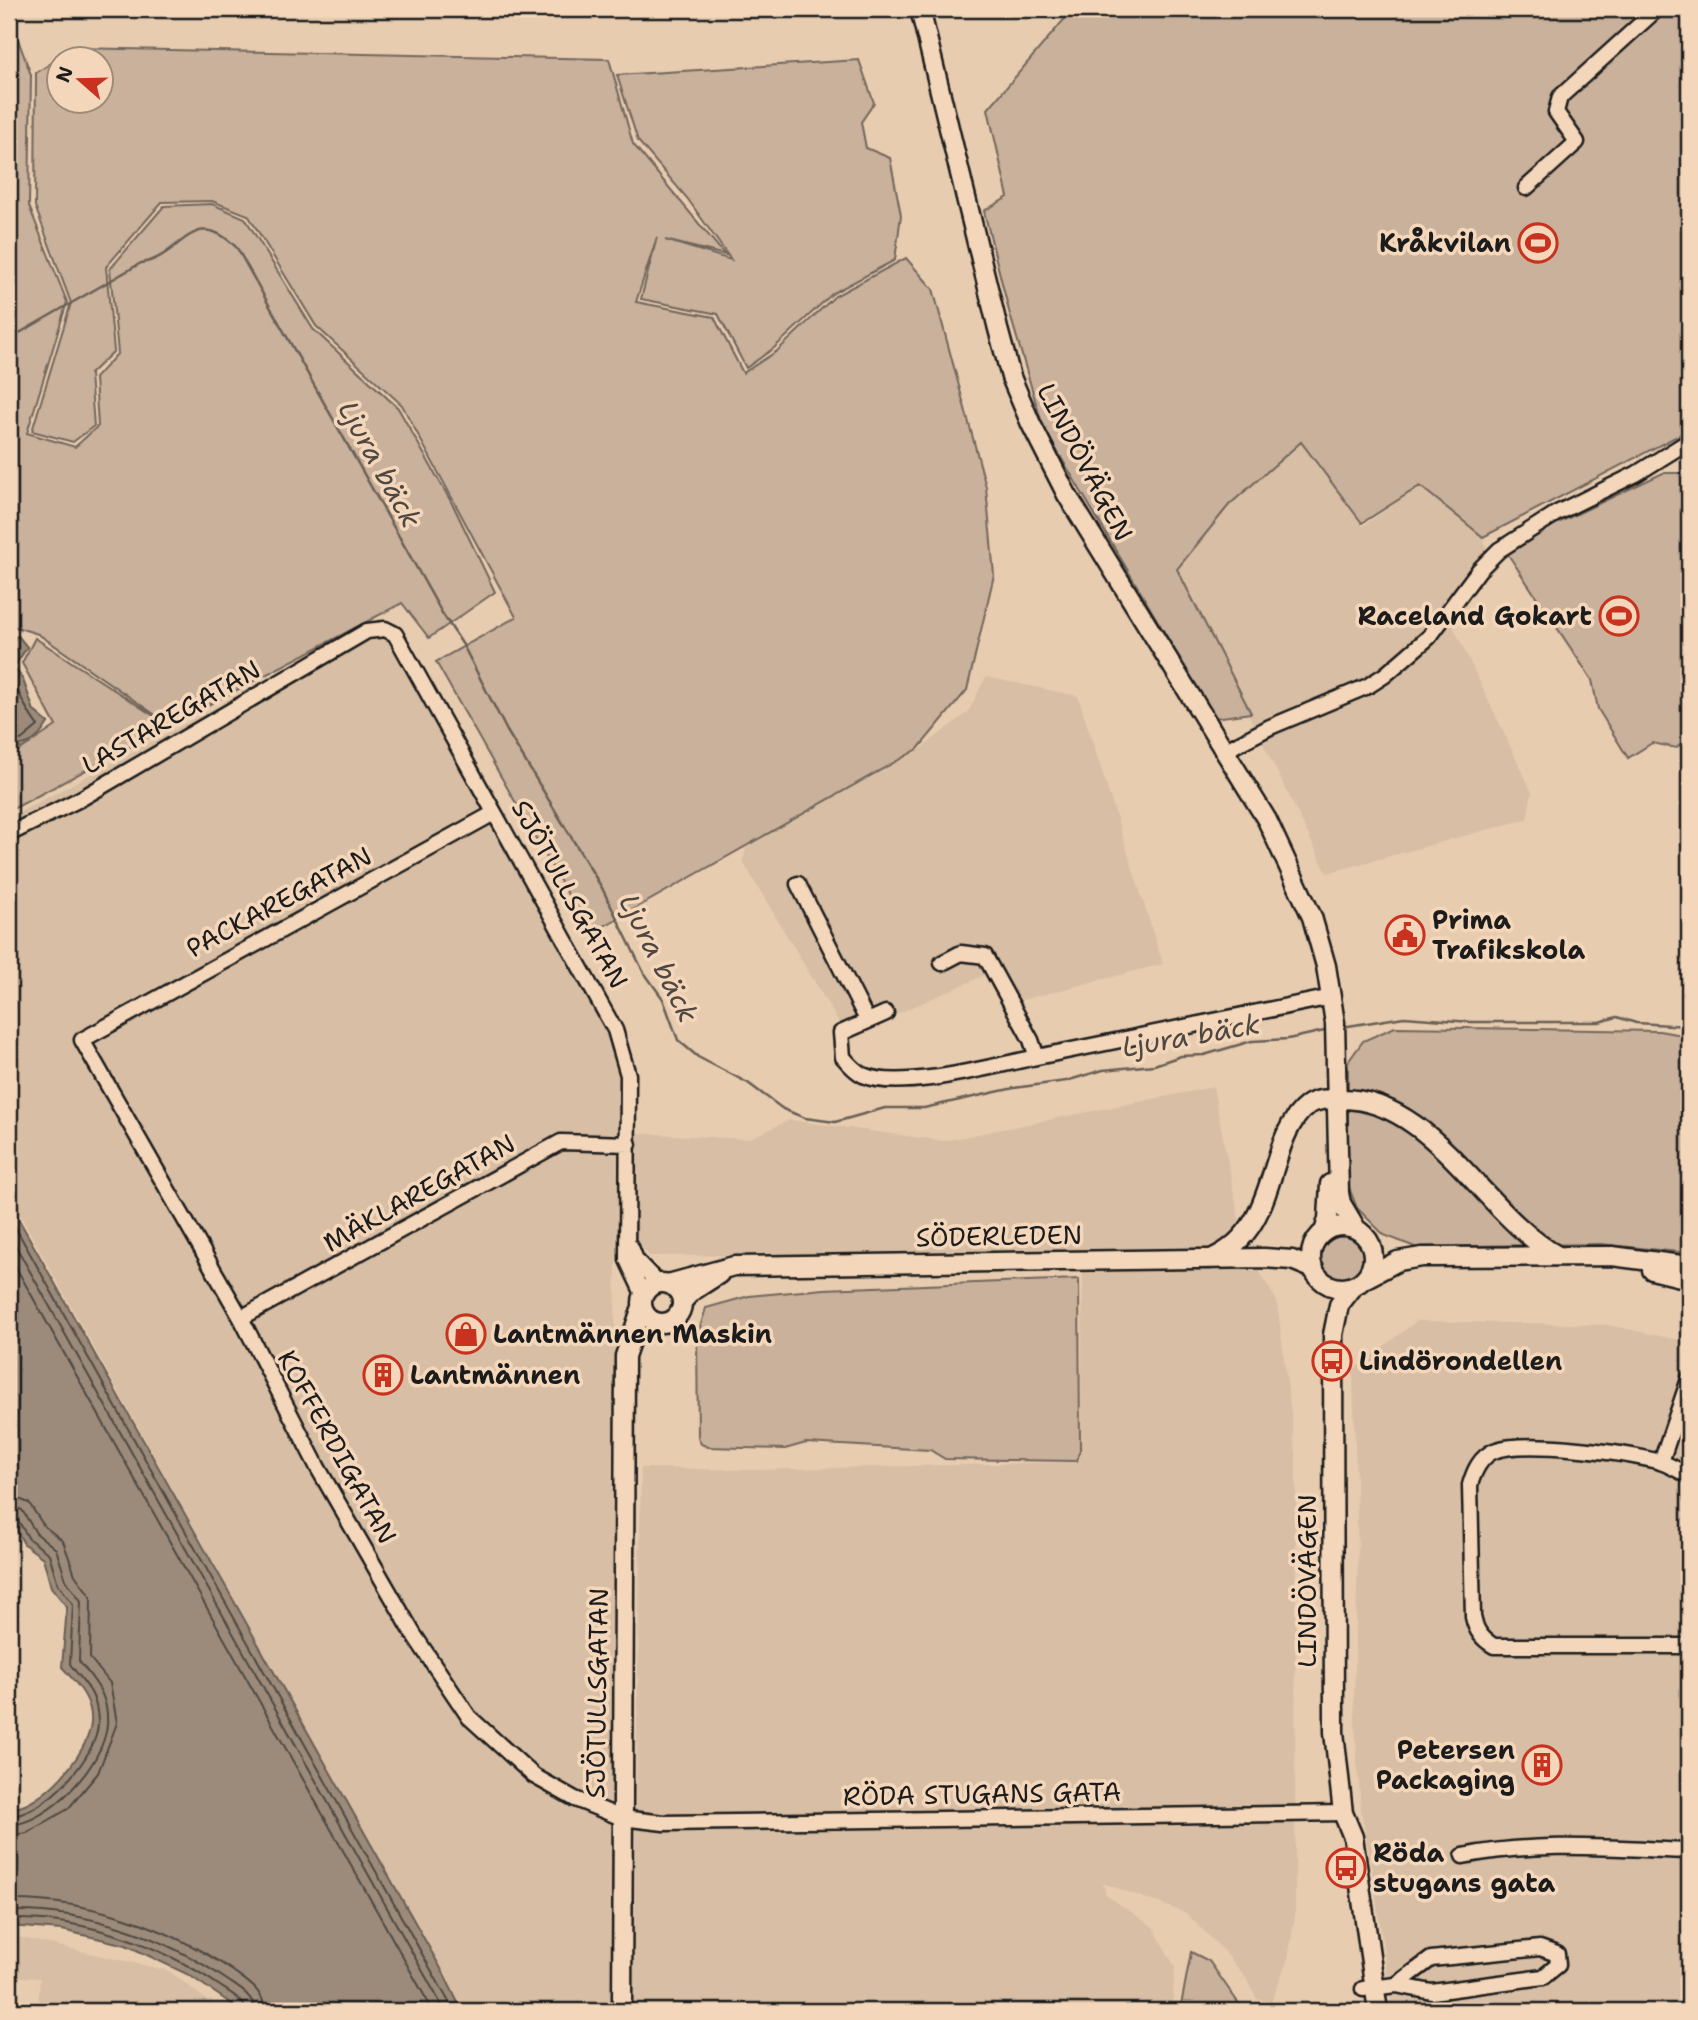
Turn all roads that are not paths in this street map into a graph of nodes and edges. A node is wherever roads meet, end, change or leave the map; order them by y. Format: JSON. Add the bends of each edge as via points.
{"nodes":[{"id":1,"x":920,"y":9,"type":"edge"},
{"id":2,"x":1657,"y":9,"type":"edge"},
{"id":3,"x":1525,"y":188,"type":"dead end"},
{"id":4,"x":1689,"y":441,"type":"edge"},
{"id":5,"x":356,"y":637,"type":"joint"},
{"id":6,"x":1226,"y":750,"type":"junction"},
{"id":7,"x":494,"y":813,"type":"junction"},
{"id":8,"x":9,"y":834,"type":"edge"},
{"id":9,"x":797,"y":884,"type":"dead end"},
{"id":10,"x":1302,"y":900,"type":"junction"},
{"id":11,"x":942,"y":963,"type":"dead end"},
{"id":12,"x":1322,"y":999,"type":"junction"},
{"id":13,"x":886,"y":1013,"type":"dead end"},
{"id":14,"x":867,"y":1020,"type":"junction"},
{"id":15,"x":1331,"y":1029,"type":"junction"},
{"id":16,"x":87,"y":1037,"type":"joint"},
{"id":17,"x":1037,"y":1057,"type":"junction"},
{"id":18,"x":1333,"y":1099,"type":"junction"},
{"id":19,"x":629,"y":1144,"type":"junction"},
{"id":20,"x":1362,"y":1233,"type":"junction"},
{"id":21,"x":1320,"y":1237,"type":"junction"},
{"id":22,"x":628,"y":1243,"type":"junction"},
{"id":23,"x":1558,"y":1256,"type":"junction"},
{"id":24,"x":1422,"y":1257,"type":"junction"},
{"id":25,"x":1537,"y":1257,"type":"junction"},
{"id":26,"x":1264,"y":1258,"type":"junction"},
{"id":27,"x":1211,"y":1259,"type":"junction"},
{"id":28,"x":734,"y":1266,"type":"junction"},
{"id":29,"x":1689,"y":1266,"type":"edge"},
{"id":30,"x":1318,"y":1275,"type":"junction"},
{"id":31,"x":1689,"y":1279,"type":"edge"},
{"id":32,"x":1360,"y":1282,"type":"junction"},
{"id":33,"x":663,"y":1283,"type":"junction"},
{"id":34,"x":643,"y":1301,"type":"junction"},
{"id":35,"x":682,"y":1302,"type":"junction"},
{"id":36,"x":241,"y":1318,"type":"junction"},
{"id":37,"x":666,"y":1322,"type":"junction"},
{"id":38,"x":1333,"y":1335,"type":"junction"},
{"id":39,"x":626,"y":1376,"type":"junction"},
{"id":40,"x":1689,"y":1379,"type":"edge"},
{"id":41,"x":1661,"y":1462,"type":"junction"},
{"id":42,"x":1689,"y":1476,"type":"edge"},
{"id":43,"x":1689,"y":1646,"type":"edge"},
{"id":44,"x":622,"y":1818,"type":"junction"},
{"id":45,"x":1344,"y":1819,"type":"junction"},
{"id":46,"x":1689,"y":1851,"type":"edge"},
{"id":47,"x":1463,"y":1856,"type":"dead end"},
{"id":48,"x":1396,"y":1985,"type":"junction"},
{"id":49,"x":1369,"y":1988,"type":"junction"},
{"id":50,"x":622,"y":2011,"type":"edge"},
{"id":51,"x":1366,"y":2011,"type":"edge"},
{"id":52,"x":1378,"y":2011,"type":"edge"}],
"edges":[{"from":1,"to":6,"type":"main road","name":"LINDÖVÄGEN","via":[[998,329],[1021,401],[1068,495]]},
{"from":2,"to":3,"type":"street","via":[[1560,97],[1556,112],[1577,142]]},
{"from":4,"to":6,"type":"street","via":[[1499,550],[1429,637],[1385,675]]},
{"from":5,"to":7,"type":"street","name":"SJÖTULLSGATAN","via":[[386,629],[395,634]]},
{"from":5,"to":8,"type":"street","name":"LASTAREGATAN","via":[[82,798]]},
{"from":6,"to":10,"type":"main road","name":"LINDÖVÄGEN","via":[[1267,820]]},
{"from":7,"to":16,"type":"street","name":"PACKAREGATAN"},
{"from":7,"to":19,"type":"street","name":"SJÖTULLSGATAN","via":[[615,1030],[628,1074]]},
{"from":9,"to":14,"type":"street"},
{"from":10,"to":12,"type":"main road","name":"LINDÖVÄGEN"},
{"from":10,"to":15,"type":"main road","name":"LINDÖVÄGEN","via":[[1317,932]]},
{"from":11,"to":17,"type":"street","via":[[961,953],[985,956]]},
{"from":12,"to":15,"type":"main road","name":"LINDÖVÄGEN"},
{"from":12,"to":17,"type":"street"},
{"from":13,"to":14,"type":"street"},
{"from":14,"to":17,"type":"street","via":[[841,1032],[843,1056],[862,1074],[880,1080],[918,1079]]},
{"from":15,"to":18,"type":"main road","name":"LINDÖVÄGEN"},
{"from":16,"to":36,"type":"street","name":"KOFFERDIGATAN","via":[[82,1040]]},
{"from":18,"to":20,"type":"main road","name":"LINDÖVÄGEN","via":[[1341,1203]]},
{"from":18,"to":21,"type":"main road","name":"LINDÖVÄGEN","via":[[1330,1208]]},
{"from":18,"to":23,"type":"main road","via":[[1366,1100],[1397,1115],[1440,1147],[1537,1242]]},
{"from":18,"to":27,"type":"main road","via":[[1304,1108],[1292,1125],[1264,1203],[1238,1241]]},
{"from":19,"to":22,"type":"street","name":"SJÖTULLSGATAN"},
{"from":19,"to":36,"type":"street","name":"MÄKLAREGATAN","via":[[561,1142]]},
{"from":20,"to":21,"type":"main road","via":[[1340,1226]]},
{"from":20,"to":24,"type":"main road","via":[[1391,1252]]},
{"from":20,"to":32,"type":"main road","via":[[1374,1257]]},
{"from":21,"to":26,"type":"main road","name":"SÖDERLEDEN","via":[[1303,1249]]},
{"from":21,"to":30,"type":"main road","via":[[1311,1255]]},
{"from":22,"to":33,"type":"street","via":[[636,1260]]},
{"from":22,"to":34,"type":"street","name":"SJÖTULLSGATAN","via":[[627,1260]]},
{"from":23,"to":25,"type":"main road"},
{"from":23,"to":29,"type":"main road","via":[[1647,1259]]},
{"from":24,"to":25,"type":"main road"},
{"from":24,"to":32,"type":"main road","via":[[1398,1261]]},
{"from":25,"to":31,"type":"main road"},
{"from":26,"to":27,"type":"main road","name":"SÖDERLEDEN"},
{"from":26,"to":30,"type":"main road","name":"SÖDERLEDEN","via":[[1292,1260]]},
{"from":27,"to":28,"type":"main road","name":"SÖDERLEDEN"},
{"from":28,"to":33,"type":"main road","name":"SÖDERLEDEN"},
{"from":28,"to":35,"type":"main road","name":"SÖDERLEDEN"},
{"from":30,"to":32,"type":"main road","via":[[1342,1289]]},
{"from":30,"to":38,"type":"main road","name":"LINDÖVÄGEN"},
{"from":32,"to":38,"type":"main road","name":"LINDÖVÄGEN","via":[[1339,1305]]},
{"from":33,"to":34,"type":"main road"},
{"from":33,"to":35,"type":"main road","via":[[678,1290]]},
{"from":34,"to":37,"type":"main road","via":[[653,1320]]},
{"from":34,"to":39,"type":"main road","name":"SJÖTULLSGATAN","via":[[625,1356]]},
{"from":35,"to":37,"type":"main road","via":[[678,1315]]},
{"from":36,"to":44,"type":"street","name":"KOFFERDIGATAN","via":[[331,1492],[414,1635],[469,1717],[534,1776]]},
{"from":37,"to":39,"type":"main road","name":"SJÖTULLSGATAN","via":[[650,1328],[638,1342]]},
{"from":38,"to":45,"type":"main road","name":"LINDÖVÄGEN","via":[[1333,1699]]},
{"from":39,"to":44,"type":"main road","name":"SJÖTULLSGATAN"},
{"from":40,"to":41,"type":"street"},
{"from":41,"to":42,"type":"street"},
{"from":41,"to":43,"type":"street","via":[[1613,1452],[1516,1447],[1484,1458],[1471,1485],[1473,1617],[1476,1630],[1494,1646]]},
{"from":44,"to":45,"type":"street","name":"RÖDA STUGANS GATA","via":[[664,1823]]},
{"from":44,"to":50,"type":"main road","name":"SJÖTULLSGATAN"},
{"from":45,"to":49,"type":"main road","name":"LINDÖVÄGEN","via":[[1346,1868]]},
{"from":46,"to":47,"type":"street","via":[[1550,1844]]},
{"from":48,"to":48,"type":"street","via":[[1431,1959],[1540,1948],[1557,1954],[1558,1965],[1543,1977],[1432,1992]]},
{"from":48,"to":49,"type":"street"},
{"from":49,"to":51,"type":"main road","name":"LINDÖVÄGEN"},
{"from":49,"to":52,"type":"main road","name":"LINDÖVÄGEN"}]}
